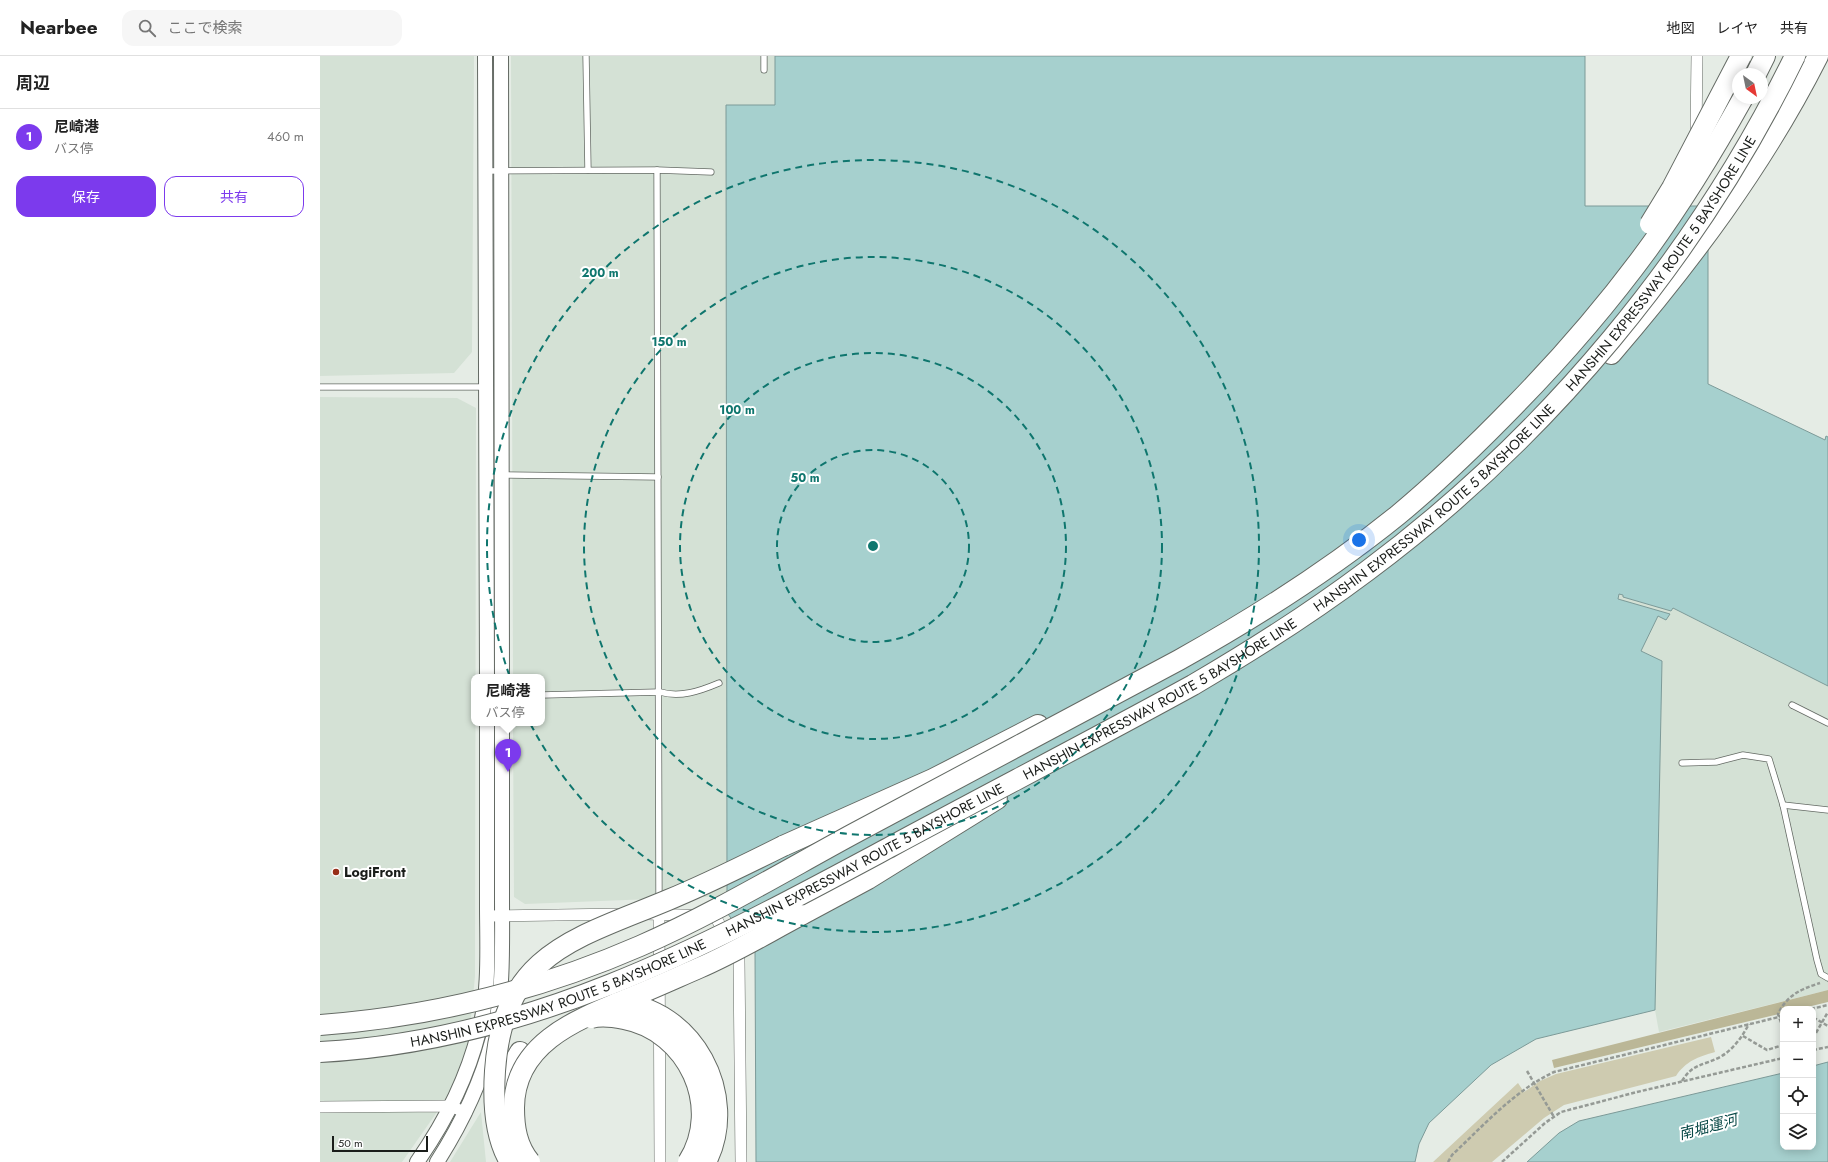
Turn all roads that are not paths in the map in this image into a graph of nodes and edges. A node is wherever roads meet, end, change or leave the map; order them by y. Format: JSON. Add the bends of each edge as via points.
{"nodes":[{"id":1,"x":485,"y":56,"type":"edge"},
{"id":2,"x":501,"y":56,"type":"edge"},
{"id":3,"x":586,"y":56,"type":"edge"},
{"id":4,"x":764,"y":56,"type":"edge"},
{"id":5,"x":1697,"y":56,"type":"edge"},
{"id":6,"x":1741,"y":56,"type":"edge"},
{"id":7,"x":1765,"y":56,"type":"edge"},
{"id":8,"x":1794,"y":56,"type":"edge"},
{"id":9,"x":1818,"y":56,"type":"edge"},
{"id":10,"x":1759,"y":68,"type":"edge"},
{"id":11,"x":764,"y":70,"type":"dead end"},
{"id":12,"x":1739,"y":104,"type":"edge"},
{"id":13,"x":588,"y":170,"type":"junction"},
{"id":14,"x":657,"y":170,"type":"junction"},
{"id":15,"x":486,"y":171,"type":"junction"},
{"id":16,"x":501,"y":171,"type":"junction"},
{"id":17,"x":711,"y":172,"type":"dead end"},
{"id":18,"x":1696,"y":190,"type":"dead end"},
{"id":19,"x":1574,"y":341,"type":"junction"},
{"id":20,"x":320,"y":387,"type":"edge"},
{"id":21,"x":486,"y":387,"type":"junction"},
{"id":22,"x":1520,"y":439,"type":"junction"},
{"id":23,"x":487,"y":475,"type":"junction"},
{"id":24,"x":501,"y":475,"type":"junction"},
{"id":25,"x":658,"y":477,"type":"junction"},
{"id":26,"x":1179,"y":660,"type":"junction"},
{"id":27,"x":487,"y":674,"type":"edge"},
{"id":28,"x":502,"y":674,"type":"edge"},
{"id":29,"x":719,"y":683,"type":"dead end"},
{"id":30,"x":660,"y":692,"type":"junction"},
{"id":31,"x":545,"y":695,"type":"edge"},
{"id":32,"x":1792,"y":705,"type":"dead end"},
{"id":33,"x":1828,"y":723,"type":"edge"},
{"id":34,"x":487,"y":726,"type":"edge"},
{"id":35,"x":502,"y":726,"type":"edge"},
{"id":36,"x":1087,"y":742,"type":"junction"},
{"id":37,"x":1682,"y":764,"type":"dead end"},
{"id":38,"x":1783,"y":805,"type":"junction"},
{"id":39,"x":1828,"y":810,"type":"edge"},
{"id":40,"x":659,"y":913,"type":"junction"},
{"id":41,"x":502,"y":915,"type":"junction"},
{"id":42,"x":487,"y":916,"type":"junction"},
{"id":43,"x":1825,"y":980,"type":"edge"},
{"id":44,"x":320,"y":1025,"type":"edge"},
{"id":45,"x":320,"y":1052,"type":"edge"},
{"id":46,"x":527,"y":1054,"type":"junction"},
{"id":47,"x":451,"y":1106,"type":"junction"},
{"id":48,"x":320,"y":1107,"type":"edge"},
{"id":49,"x":466,"y":1112,"type":"junction"},
{"id":50,"x":417,"y":1162,"type":"edge"},
{"id":51,"x":437,"y":1162,"type":"edge"},
{"id":52,"x":500,"y":1162,"type":"edge"},
{"id":53,"x":510,"y":1162,"type":"edge"},
{"id":54,"x":524,"y":1162,"type":"edge"},
{"id":55,"x":530,"y":1162,"type":"edge"},
{"id":56,"x":660,"y":1162,"type":"edge"},
{"id":57,"x":688,"y":1162,"type":"edge"},
{"id":58,"x":706,"y":1162,"type":"edge"},
{"id":59,"x":741,"y":1162,"type":"edge"}],
"edges":[{"from":1,"to":15,"type":"street"},
{"from":2,"to":16,"type":"street"},
{"from":3,"to":13,"type":"lane"},
{"from":4,"to":11,"type":"lane"},
{"from":5,"to":18,"type":"street"},
{"from":6,"to":19,"type":"highway","bridge":true,"via":[[1672,188],[1638,246]]},
{"from":7,"to":10,"type":"highway"},
{"from":8,"to":22,"type":"highway","name":"HANSHIN EXPRESSWAY ROUTE 5 BAYSHORE LINE","bridge":true,"via":[[1734,166],[1668,266],[1594,359]]},
{"from":9,"to":22,"type":"highway","bridge":true,"via":[[1772,140],[1742,186],[1668,285],[1601,365],[1558,408]]},
{"from":12,"to":19,"type":"highway","name":"HANSHIN EXPRESSWAY ROUTE 5 BAYSHORE LINE","bridge":true,"via":[[1682,200],[1649,248]]},
{"from":13,"to":14,"type":"lane"},
{"from":13,"to":16,"type":"lane"},
{"from":14,"to":17,"type":"lane"},
{"from":14,"to":25,"type":"lane"},
{"from":15,"to":16,"type":"lane"},
{"from":15,"to":21,"type":"street"},
{"from":16,"to":24,"type":"street"},
{"from":19,"to":26,"type":"highway","name":"HANSHIN EXPRESSWAY ROUTE 5 BAYSHORE LINE","bridge":true,"via":[[1490,432],[1399,514],[1311,580]]},
{"from":20,"to":21,"type":"lane"},
{"from":21,"to":23,"type":"street"},
{"from":22,"to":36,"type":"highway","name":"HANSHIN EXPRESSWAY ROUTE 5 BAYSHORE LINE","bridge":true,"via":[[1409,539],[1327,600],[1240,658]]},
{"from":23,"to":24,"type":"lane"},
{"from":23,"to":27,"type":"street"},
{"from":24,"to":25,"type":"lane"},
{"from":24,"to":28,"type":"street"},
{"from":25,"to":30,"type":"lane"},
{"from":26,"to":44,"type":"highway","name":"HANSHIN EXPRESSWAY ROUTE 5 BAYSHORE LINE","bridge":true,"via":[[736,898],[641,945],[595,964],[496,996],[403,1015]]},
{"from":26,"to":53,"type":"highway","bridge":true,"via":[[1095,694],[933,779],[669,900],[584,934],[548,956],[523,981],[514,997],[498,1045],[495,1076],[496,1116],[502,1144]]},
{"from":29,"to":30,"type":"lane","via":[[697,693],[669,695]]},
{"from":30,"to":31,"type":"lane"},
{"from":30,"to":40,"type":"lane"},
{"from":32,"to":33,"type":"lane"},
{"from":34,"to":42,"type":"street"},
{"from":35,"to":41,"type":"street"},
{"from":36,"to":45,"type":"highway","name":"HANSHIN EXPRESSWAY ROUTE 5 BAYSHORE LINE","bridge":true,"via":[[718,936],[625,980],[527,1015],[476,1029],[382,1046]]},
{"from":36,"to":55,"type":"highway","bridge":true,"via":[[935,838],[808,912],[704,966],[581,1018],[556,1033],[533,1054],[514,1101],[517,1139]]},
{"from":37,"to":38,"type":"lane","via":[[1716,762],[1743,755],[1769,758]]},
{"from":38,"to":39,"type":"lane"},
{"from":38,"to":43,"type":"lane","via":[[1817,960]]},
{"from":40,"to":41,"type":"street"},
{"from":40,"to":56,"type":"street"},
{"from":40,"to":59,"type":"street","via":[[715,916],[739,960]]},
{"from":41,"to":42,"type":"street"},
{"from":41,"to":49,"type":"street","via":[[499,1004],[484,1069]]},
{"from":42,"to":47,"type":"street","via":[[484,1007],[471,1056]]},
{"from":46,"to":52,"type":"highway","via":[[506,1076],[502,1089],[497,1133]]},
{"from":46,"to":54,"type":"highway","via":[[516,1102],[516,1127]]},
{"from":46,"to":57,"type":"highway","bridge":true,"via":[[582,1021],[594,1018],[632,1020],[655,1030],[665,1037],[689,1065],[699,1089],[702,1114],[698,1138]]},
{"from":46,"to":58,"type":"highway","bridge":true,"via":[[542,1030],[583,1007],[597,1004],[626,1004],[656,1013],[671,1023],[694,1045],[714,1085],[717,1099],[717,1129]]},
{"from":47,"to":48,"type":"street"},
{"from":47,"to":49,"type":"street"},
{"from":47,"to":50,"type":"street","via":[[436,1135]]},
{"from":49,"to":51,"type":"street"}]}
